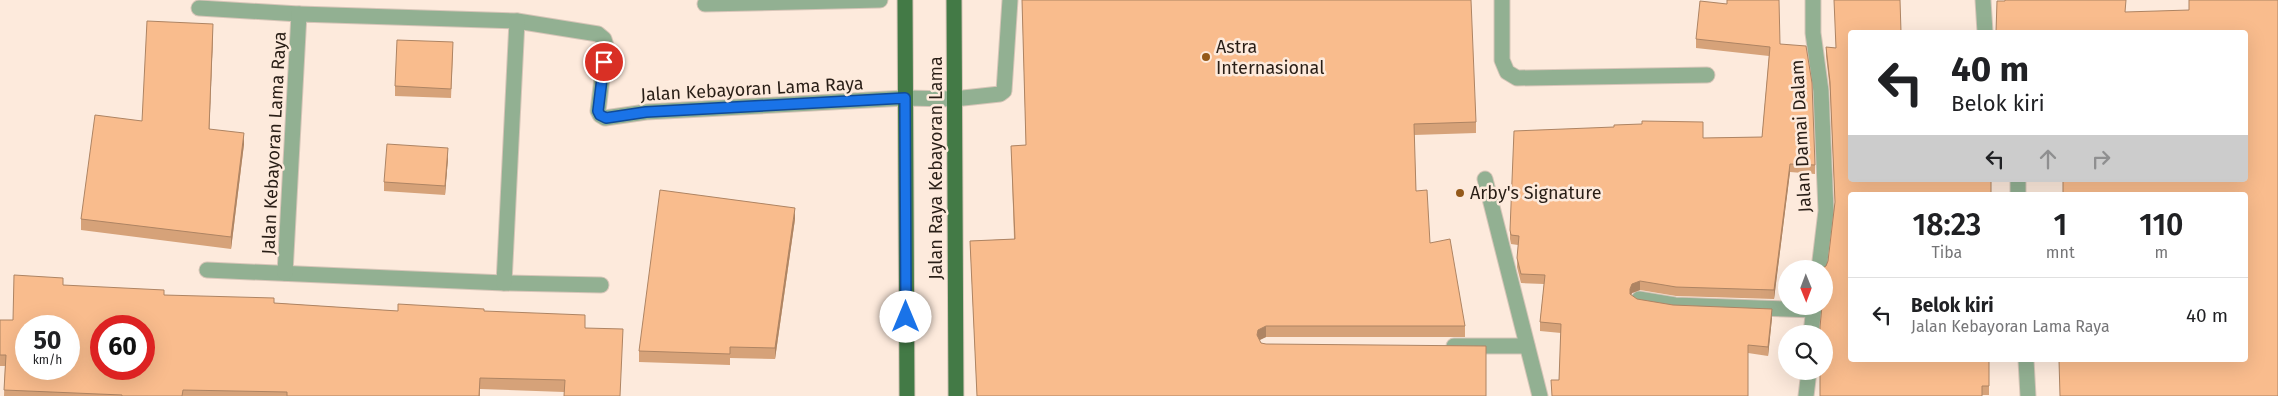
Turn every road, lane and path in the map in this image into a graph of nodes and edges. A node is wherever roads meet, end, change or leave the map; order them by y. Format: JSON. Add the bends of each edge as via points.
{"nodes":[{"id":1,"x":880,"y":0,"type":"edge"},
{"id":2,"x":905,"y":0,"type":"edge"},
{"id":3,"x":954,"y":0,"type":"edge"},
{"id":4,"x":1010,"y":0,"type":"edge"},
{"id":5,"x":1502,"y":0,"type":"edge"},
{"id":6,"x":1813,"y":0,"type":"edge"},
{"id":7,"x":1983,"y":0,"type":"edge"},
{"id":8,"x":705,"y":4,"type":"dead end"},
{"id":9,"x":199,"y":8,"type":"dead end"},
{"id":10,"x":299,"y":14,"type":"junction"},
{"id":11,"x":517,"y":21,"type":"junction"},
{"id":12,"x":1986,"y":30,"type":"edge"},
{"id":13,"x":1707,"y":74,"type":"dead end"},
{"id":14,"x":905,"y":98,"type":"junction"},
{"id":15,"x":954,"y":99,"type":"junction"},
{"id":16,"x":1485,"y":179,"type":"dead end"},
{"id":17,"x":1820,"y":260,"type":"edge"},
{"id":18,"x":207,"y":270,"type":"dead end"},
{"id":19,"x":285,"y":273,"type":"junction"},
{"id":20,"x":504,"y":283,"type":"junction"},
{"id":21,"x":601,"y":284,"type":"dead end"},
{"id":22,"x":1639,"y":299,"type":"edge"},
{"id":23,"x":1778,"y":307,"type":"edge"},
{"id":24,"x":1440,"y":346,"type":"edge"},
{"id":25,"x":1527,"y":346,"type":"junction"},
{"id":26,"x":2026,"y":362,"type":"edge"},
{"id":27,"x":1808,"y":380,"type":"edge"},
{"id":28,"x":906,"y":396,"type":"edge"},
{"id":29,"x":956,"y":396,"type":"edge"},
{"id":30,"x":1540,"y":396,"type":"edge"},
{"id":31,"x":1806,"y":396,"type":"edge"},
{"id":32,"x":2028,"y":396,"type":"edge"}],
"edges":[{"from":1,"to":8,"type":"street"},
{"from":2,"to":14,"type":"main road","name":"Jalan Raya Kebayoran Lama"},
{"from":3,"to":15,"type":"main road","name":"Jalan Raya Kebayoran Lama"},
{"from":4,"to":15,"type":"street","name":"Jalan Kebayoran Lama Raya","via":[[1004,91]]},
{"from":5,"to":13,"type":"street","via":[[1502,60],[1507,72],[1517,78]]},
{"from":6,"to":17,"type":"street","name":"Jalan Damai Dalam","via":[[1826,211]]},
{"from":7,"to":12,"type":"street"},
{"from":9,"to":10,"type":"street","name":"Jalan Kebayoran Lama Raya"},
{"from":10,"to":11,"type":"street","name":"Jalan Kebayoran Lama Raya"},
{"from":10,"to":19,"type":"street","name":"Jalan Kebayoran Lama Raya"},
{"from":11,"to":14,"type":"street","name":"Jalan Kebayoran Lama Raya","via":[[598,34],[604,38],[606,46],[598,111],[606,118],[646,112]]},
{"from":11,"to":20,"type":"street"},
{"from":14,"to":15,"type":"street","name":"Jalan Kebayoran Lama Raya"},
{"from":14,"to":28,"type":"main road","name":"Jalan Raya Kebayoran Lama"},
{"from":15,"to":29,"type":"main road","name":"Jalan Raya Kebayoran Lama"},
{"from":16,"to":25,"type":"street"},
{"from":18,"to":19,"type":"street","name":"Jalan Kebayoran Lama Raya"},
{"from":19,"to":20,"type":"street","name":"Jalan Kebayoran Lama Raya"},
{"from":20,"to":21,"type":"street","name":"Jalan Kebayoran Lama Raya"},
{"from":22,"to":23,"type":"street","via":[[1675,305]]},
{"from":24,"to":25,"type":"street"},
{"from":25,"to":30,"type":"street"},
{"from":26,"to":32,"type":"street"},
{"from":27,"to":31,"type":"street"}]}
